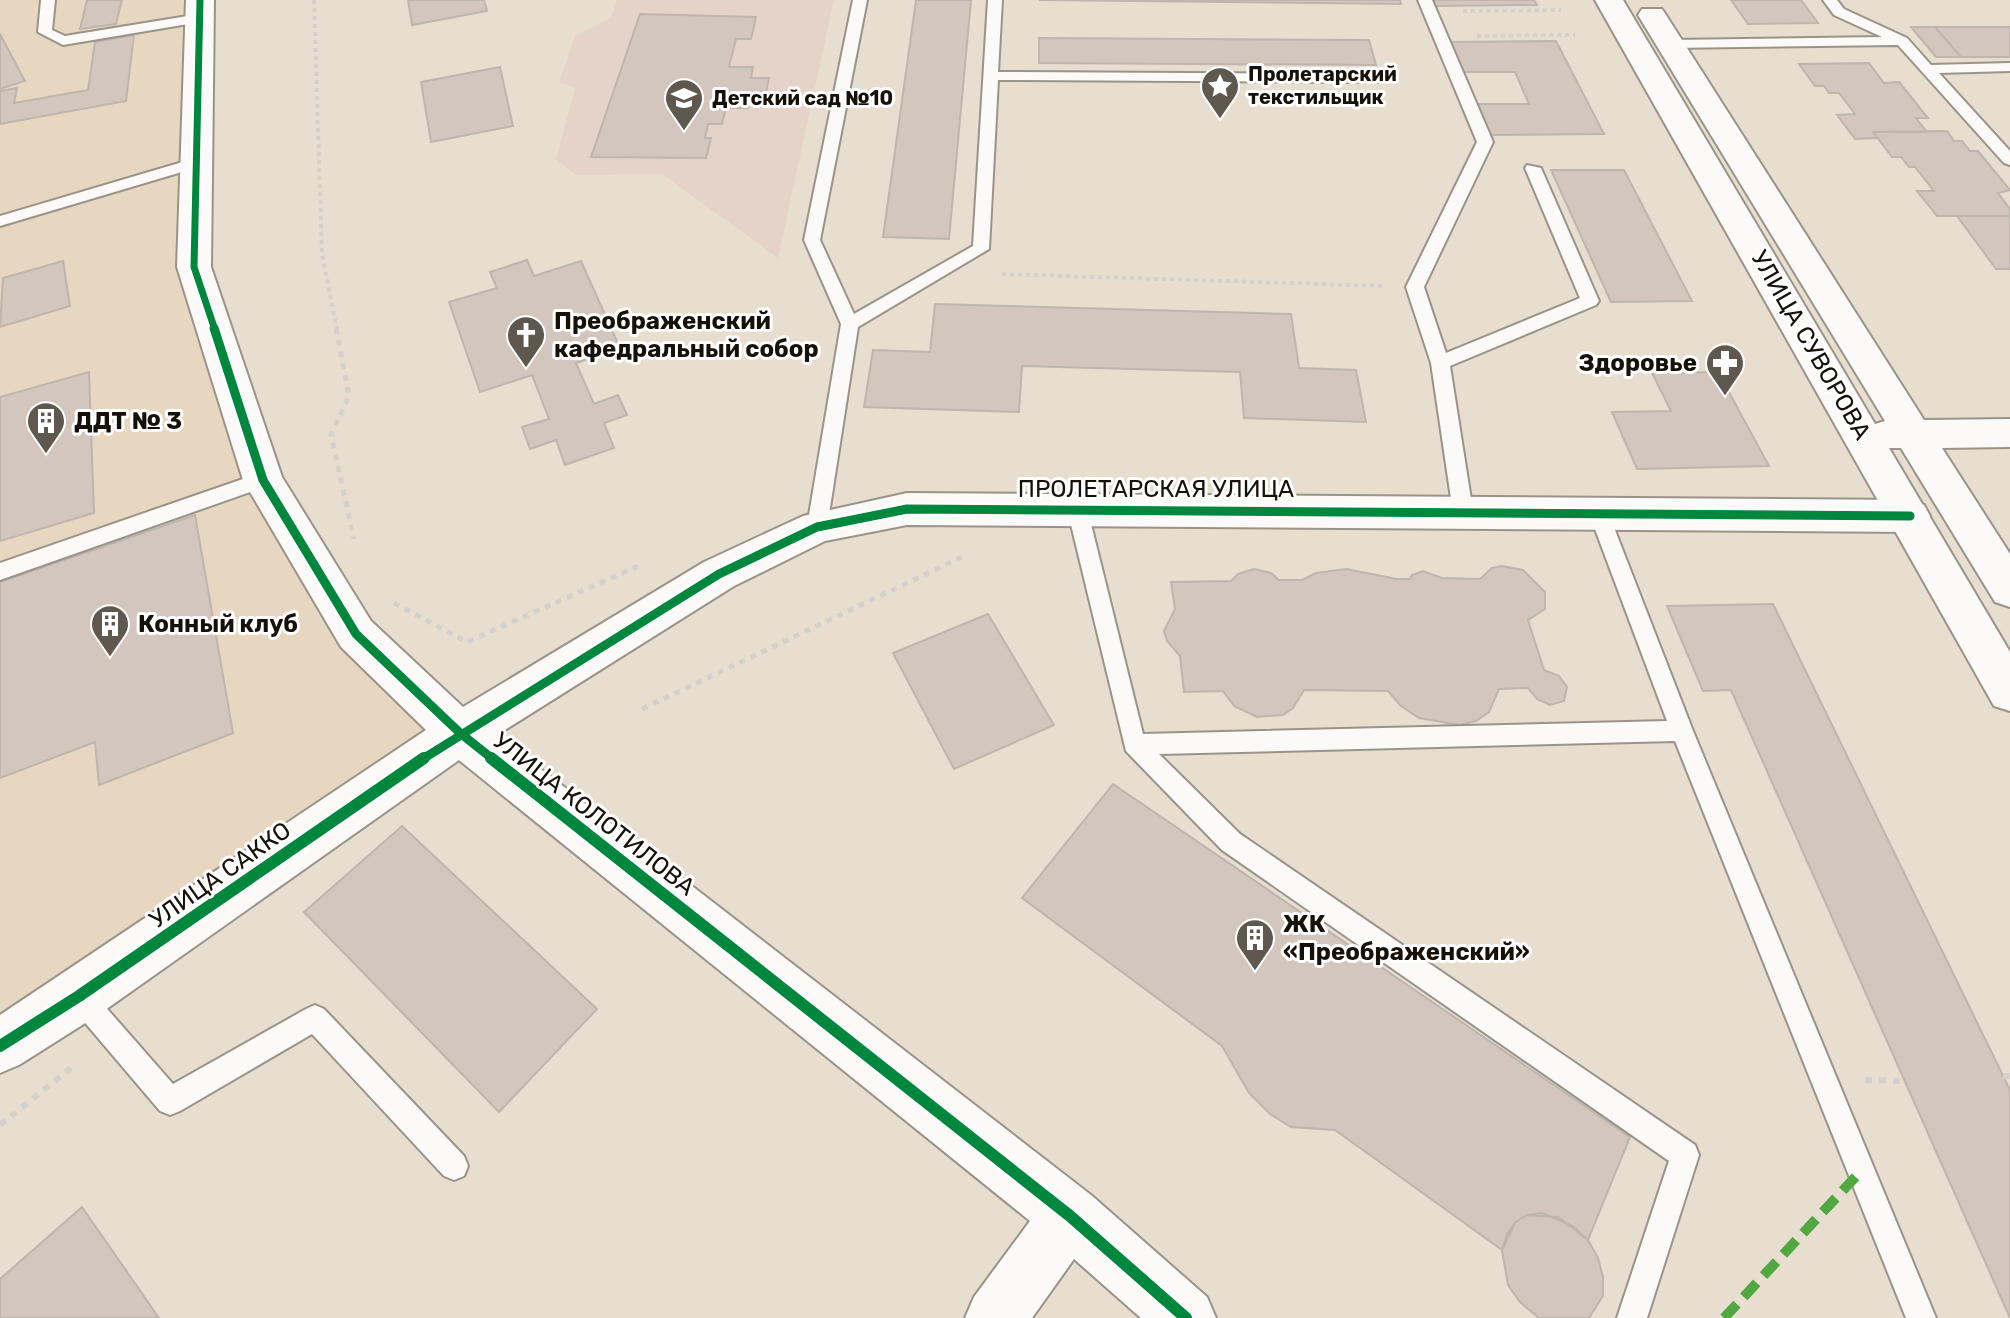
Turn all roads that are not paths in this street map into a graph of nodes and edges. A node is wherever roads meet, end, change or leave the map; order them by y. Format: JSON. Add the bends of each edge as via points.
{"nodes":[{"id":1,"x":48,"y":0,"type":"edge"},
{"id":2,"x":860,"y":0,"type":"edge"},
{"id":3,"x":995,"y":0,"type":"edge"},
{"id":4,"x":1609,"y":0,"type":"edge"},
{"id":5,"x":1643,"y":0,"type":"edge"},
{"id":6,"x":1830,"y":0,"type":"edge"},
{"id":7,"x":1428,"y":6,"type":"edge"},
{"id":8,"x":200,"y":9,"type":"edge"},
{"id":9,"x":1902,"y":41,"type":"junction"},
{"id":10,"x":1670,"y":44,"type":"junction"},
{"id":11,"x":2010,"y":67,"type":"edge"},
{"id":12,"x":1929,"y":69,"type":"junction"},
{"id":13,"x":990,"y":76,"type":"junction"},
{"id":14,"x":1378,"y":78,"type":"dead end"},
{"id":15,"x":2010,"y":160,"type":"edge"},
{"id":16,"x":196,"y":163,"type":"junction"},
{"id":17,"x":1533,"y":168,"type":"dead end"},
{"id":18,"x":0,"y":221,"type":"edge"},
{"id":19,"x":850,"y":324,"type":"junction"},
{"id":20,"x":1440,"y":363,"type":"junction"},
{"id":21,"x":1912,"y":433,"type":"junction"},
{"id":22,"x":2010,"y":433,"type":"edge"},
{"id":23,"x":1863,"y":435,"type":"junction"},
{"id":24,"x":263,"y":480,"type":"junction"},
{"id":25,"x":1077,"y":508,"type":"junction"},
{"id":26,"x":1463,"y":512,"type":"junction"},
{"id":27,"x":1599,"y":513,"type":"junction"},
{"id":28,"x":1910,"y":516,"type":"junction"},
{"id":29,"x":817,"y":527,"type":"junction"},
{"id":30,"x":0,"y":572,"type":"edge"},
{"id":31,"x":2010,"y":590,"type":"edge"},
{"id":32,"x":2010,"y":692,"type":"edge"},
{"id":33,"x":1682,"y":731,"type":"junction"},
{"id":34,"x":460,"y":733,"type":"junction"},
{"id":35,"x":1134,"y":744,"type":"junction"},
{"id":36,"x":79,"y":996,"type":"junction"},
{"id":37,"x":0,"y":1046,"type":"edge"},
{"id":38,"x":454,"y":1166,"type":"dead end"},
{"id":39,"x":1070,"y":1216,"type":"junction"},
{"id":40,"x":995,"y":1318,"type":"edge"},
{"id":41,"x":1186,"y":1318,"type":"edge"},
{"id":42,"x":1632,"y":1318,"type":"edge"},
{"id":43,"x":1921,"y":1318,"type":"edge"}],
"edges":[{"from":1,"to":8,"type":"lane","via":[[45,32],[63,41]]},
{"from":2,"to":19,"type":"lane","via":[[812,240]]},
{"from":3,"to":13,"type":"lane"},
{"from":4,"to":23,"type":"street","name":"УЛИЦА СУВОРОВА"},
{"from":5,"to":10,"type":"street","name":"УЛИЦА СУВОРОВА"},
{"from":6,"to":9,"type":"lane","via":[[1839,12]]},
{"from":7,"to":20,"type":"lane","via":[[1485,142],[1415,287]]},
{"from":8,"to":16,"type":"street","name":"УЛИЦА КОЛОТИЛОВА"},
{"from":9,"to":10,"type":"lane"},
{"from":9,"to":12,"type":"lane"},
{"from":10,"to":21,"type":"street","name":"УЛИЦА СУВОРОВА"},
{"from":11,"to":12,"type":"lane"},
{"from":12,"to":15,"type":"lane"},
{"from":13,"to":14,"type":"lane"},
{"from":13,"to":19,"type":"lane","via":[[981,249]]},
{"from":16,"to":18,"type":"lane"},
{"from":16,"to":24,"type":"street","name":"УЛИЦА КОЛОТИЛОВА","via":[[194,267]]},
{"from":17,"to":20,"type":"lane","via":[[1590,301]]},
{"from":19,"to":29,"type":"lane"},
{"from":20,"to":26,"type":"lane"},
{"from":21,"to":22,"type":"street"},
{"from":21,"to":23,"type":"street"},
{"from":21,"to":31,"type":"street","name":"УЛИЦА СУВОРОВА"},
{"from":23,"to":28,"type":"street","name":"УЛИЦА СУВОРОВА"},
{"from":24,"to":30,"type":"lane"},
{"from":24,"to":34,"type":"street","name":"УЛИЦА КОЛОТИЛОВА","via":[[356,634]]},
{"from":25,"to":26,"type":"street","name":"ПРОЛЕТАРСКАЯ УЛИЦА"},
{"from":25,"to":29,"type":"street","name":"ПРОЛЕТАРСКАЯ УЛИЦА","via":[[907,509]]},
{"from":25,"to":35,"type":"lane"},
{"from":26,"to":27,"type":"street","name":"ПРОЛЕТАРСКАЯ УЛИЦА"},
{"from":27,"to":28,"type":"street","name":"ПРОЛЕТАРСКАЯ УЛИЦА"},
{"from":27,"to":33,"type":"lane"},
{"from":28,"to":32,"type":"street","name":"УЛИЦА СУВОРОВА"},
{"from":29,"to":34,"type":"street","name":"ПРОЛЕТАРСКАЯ УЛИЦА","via":[[719,574]]},
{"from":33,"to":35,"type":"lane"},
{"from":33,"to":43,"type":"lane"},
{"from":34,"to":36,"type":"street","name":"УЛИЦА САККО"},
{"from":34,"to":39,"type":"street","name":"УЛИЦА КОЛОТИЛОВА"},
{"from":35,"to":42,"type":"lane","via":[[1231,842],[1685,1155]]},
{"from":36,"to":37,"type":"street","name":"УЛИЦА САККО"},
{"from":36,"to":38,"type":"lane","via":[[170,1101],[315,1018]]},
{"from":39,"to":40,"type":"street"},
{"from":39,"to":41,"type":"street","name":"УЛИЦА КОЛОТИЛОВА"}]}
